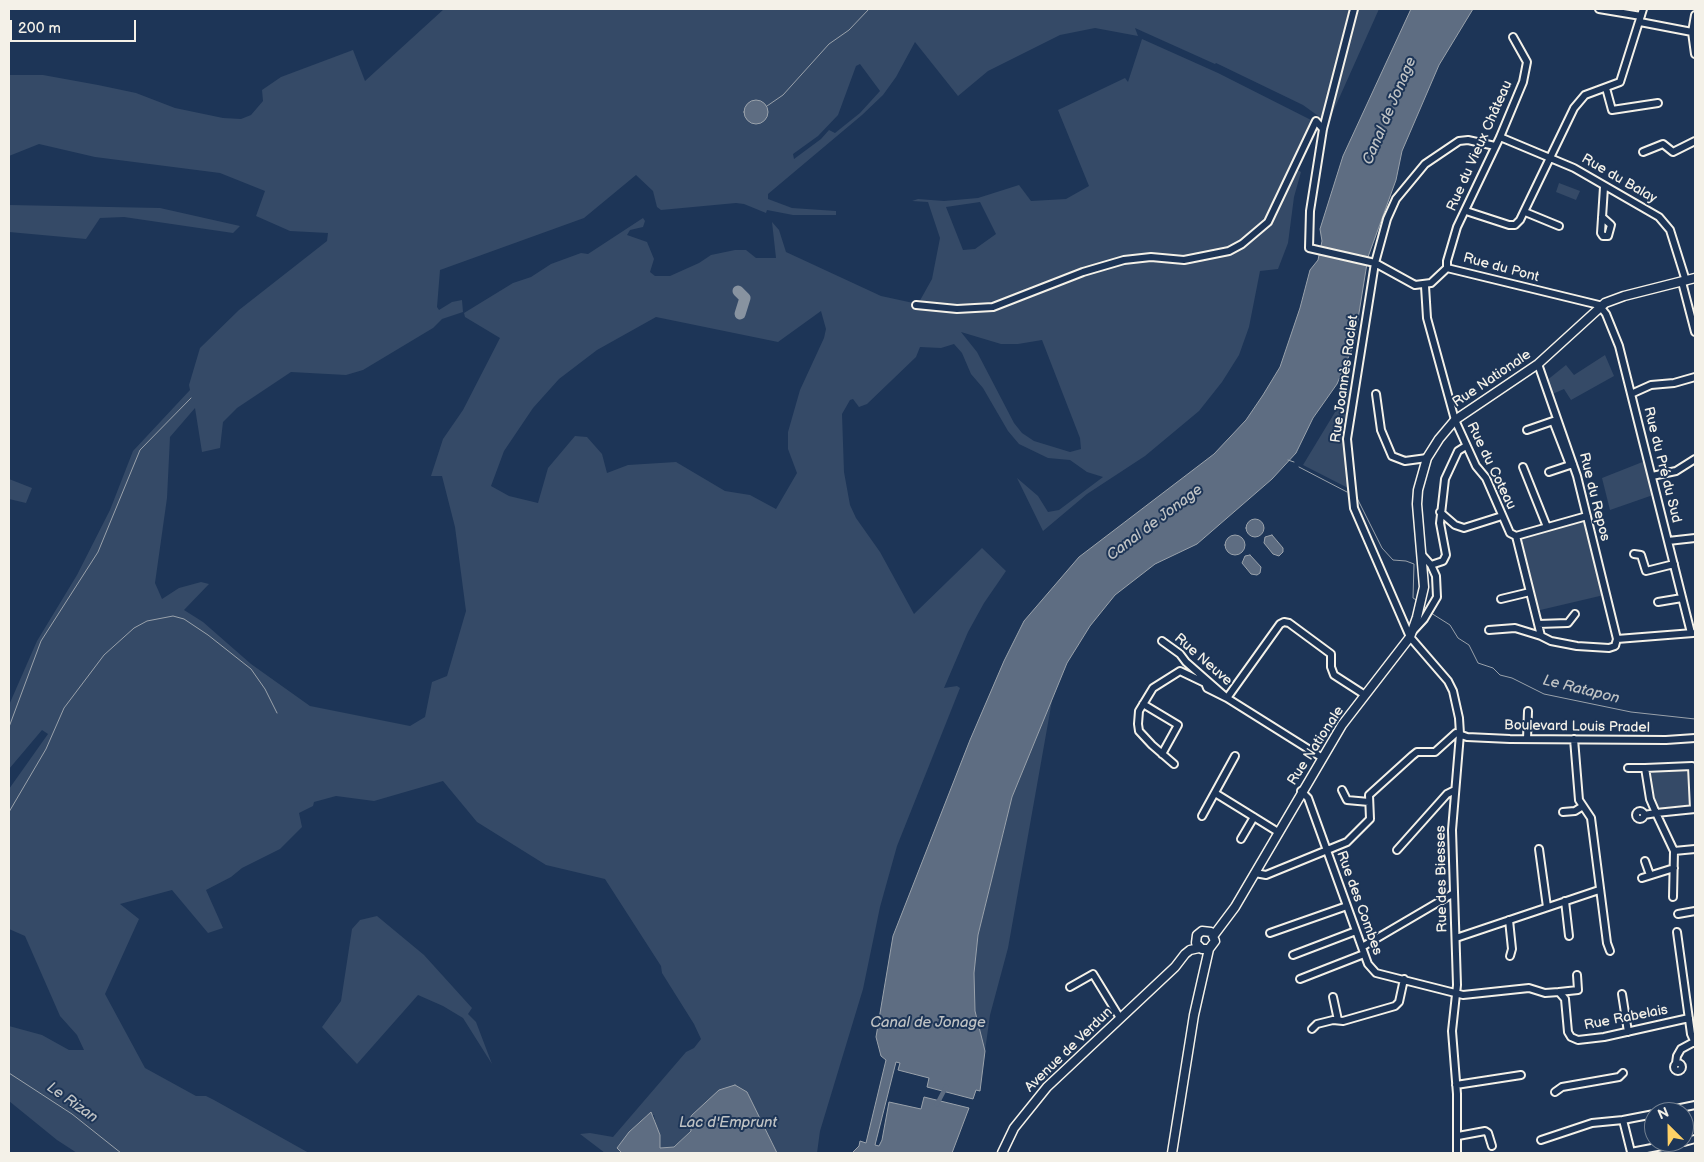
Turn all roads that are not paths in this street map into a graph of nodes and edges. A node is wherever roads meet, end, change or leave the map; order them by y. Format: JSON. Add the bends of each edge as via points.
{"nodes":[{"id":1,"x":1354,"y":9,"type":"edge"},
{"id":2,"x":1599,"y":9,"type":"edge"},
{"id":3,"x":1695,"y":14,"type":"edge"},
{"id":4,"x":1641,"y":16,"type":"edge"},
{"id":5,"x":1694,"y":23,"type":"edge"},
{"id":6,"x":1692,"y":32,"type":"junction"},
{"id":7,"x":1513,"y":37,"type":"dead end"},
{"id":8,"x":1695,"y":54,"type":"edge"},
{"id":9,"x":1606,"y":88,"type":"junction"},
{"id":10,"x":1658,"y":103,"type":"dead end"},
{"id":11,"x":1323,"y":129,"type":"junction"},
{"id":12,"x":1500,"y":137,"type":"junction"},
{"id":13,"x":1695,"y":141,"type":"edge"},
{"id":14,"x":1495,"y":146,"type":"junction"},
{"id":15,"x":1643,"y":152,"type":"dead end"},
{"id":16,"x":1551,"y":157,"type":"junction"},
{"id":17,"x":1604,"y":186,"type":"junction"},
{"id":18,"x":1466,"y":211,"type":"junction"},
{"id":19,"x":1525,"y":212,"type":"junction"},
{"id":20,"x":1602,"y":217,"type":"dead end"},
{"id":21,"x":1559,"y":226,"type":"dead end"},
{"id":22,"x":1375,"y":263,"type":"junction"},
{"id":23,"x":1447,"y":268,"type":"junction"},
{"id":24,"x":1695,"y":278,"type":"edge"},
{"id":25,"x":1684,"y":282,"type":"junction"},
{"id":26,"x":1425,"y":286,"type":"junction"},
{"id":27,"x":916,"y":305,"type":"dead end"},
{"id":28,"x":1600,"y":306,"type":"junction"},
{"id":29,"x":1695,"y":332,"type":"edge"},
{"id":30,"x":1538,"y":364,"type":"junction"},
{"id":31,"x":1695,"y":377,"type":"edge"},
{"id":32,"x":1376,"y":394,"type":"dead end"},
{"id":33,"x":1631,"y":394,"type":"junction"},
{"id":34,"x":1455,"y":420,"type":"junction"},
{"id":35,"x":1555,"y":420,"type":"junction"},
{"id":36,"x":1527,"y":430,"type":"dead end"},
{"id":37,"x":1466,"y":446,"type":"junction"},
{"id":38,"x":1427,"y":458,"type":"junction"},
{"id":39,"x":1695,"y":459,"type":"edge"},
{"id":40,"x":1572,"y":464,"type":"junction"},
{"id":41,"x":1523,"y":467,"type":"dead end"},
{"id":42,"x":1549,"y":472,"type":"dead end"},
{"id":43,"x":1652,"y":476,"type":"junction"},
{"id":44,"x":1440,"y":512,"type":"junction"},
{"id":45,"x":1502,"y":516,"type":"junction"},
{"id":46,"x":1587,"y":516,"type":"junction"},
{"id":47,"x":1547,"y":527,"type":"junction"},
{"id":48,"x":1516,"y":536,"type":"junction"},
{"id":49,"x":1695,"y":538,"type":"edge"},
{"id":50,"x":1668,"y":541,"type":"junction"},
{"id":51,"x":1634,"y":554,"type":"dead end"},
{"id":52,"x":1423,"y":556,"type":"junction"},
{"id":53,"x":1674,"y":564,"type":"junction"},
{"id":54,"x":1432,"y":565,"type":"junction"},
{"id":55,"x":1530,"y":592,"type":"junction"},
{"id":56,"x":1682,"y":598,"type":"junction"},
{"id":57,"x":1501,"y":599,"type":"dead end"},
{"id":58,"x":1658,"y":602,"type":"dead end"},
{"id":59,"x":1575,"y":614,"type":"dead end"},
{"id":60,"x":1538,"y":624,"type":"junction"},
{"id":61,"x":1489,"y":630,"type":"dead end"},
{"id":62,"x":1693,"y":633,"type":"edge"},
{"id":63,"x":1411,"y":634,"type":"junction"},
{"id":64,"x":1541,"y":636,"type":"junction"},
{"id":65,"x":1617,"y":639,"type":"junction"},
{"id":66,"x":1162,"y":641,"type":"dead end"},
{"id":67,"x":1365,"y":695,"type":"junction"},
{"id":68,"x":1227,"y":698,"type":"junction"},
{"id":69,"x":1143,"y":704,"type":"junction"},
{"id":70,"x":1528,"y":711,"type":"dead end"},
{"id":71,"x":1460,"y":734,"type":"junction"},
{"id":72,"x":1695,"y":738,"type":"edge"},
{"id":73,"x":1528,"y":739,"type":"junction"},
{"id":74,"x":1574,"y":739,"type":"junction"},
{"id":75,"x":1162,"y":754,"type":"junction"},
{"id":76,"x":1235,"y":756,"type":"dead end"},
{"id":77,"x":1321,"y":757,"type":"junction"},
{"id":78,"x":1174,"y":764,"type":"dead end"},
{"id":79,"x":1628,"y":768,"type":"dead end"},
{"id":80,"x":1646,"y":768,"type":"junction"},
{"id":81,"x":1342,"y":790,"type":"dead end"},
{"id":82,"x":1455,"y":790,"type":"junction"},
{"id":83,"x":1301,"y":791,"type":"junction"},
{"id":84,"x":1215,"y":793,"type":"junction"},
{"id":85,"x":1369,"y":802,"type":"junction"},
{"id":86,"x":1582,"y":806,"type":"junction"},
{"id":87,"x":1695,"y":809,"type":"edge"},
{"id":88,"x":1563,"y":812,"type":"dead end"},
{"id":89,"x":1656,"y":813,"type":"junction"},
{"id":90,"x":1644,"y":815,"type":"dead end"},
{"id":91,"x":1202,"y":816,"type":"dead end"},
{"id":92,"x":1254,"y":817,"type":"junction"},
{"id":93,"x":1278,"y":832,"type":"junction"},
{"id":94,"x":1241,"y":839,"type":"dead end"},
{"id":95,"x":1539,"y":849,"type":"dead end"},
{"id":96,"x":1695,"y":849,"type":"edge"},
{"id":97,"x":1397,"y":850,"type":"dead end"},
{"id":98,"x":1327,"y":851,"type":"junction"},
{"id":99,"x":1674,"y":851,"type":"junction"},
{"id":100,"x":1646,"y":861,"type":"dead end"},
{"id":101,"x":1674,"y":868,"type":"junction"},
{"id":102,"x":1650,"y":875,"type":"junction"},
{"id":103,"x":1253,"y":876,"type":"junction"},
{"id":104,"x":1642,"y":878,"type":"dead end"},
{"id":105,"x":1599,"y":890,"type":"junction"},
{"id":106,"x":1454,"y":893,"type":"junction"},
{"id":107,"x":1674,"y":897,"type":"dead end"},
{"id":108,"x":1564,"y":901,"type":"junction"},
{"id":109,"x":1347,"y":906,"type":"junction"},
{"id":110,"x":1547,"y":907,"type":"junction"},
{"id":111,"x":1695,"y":911,"type":"edge"},
{"id":112,"x":1678,"y":914,"type":"dead end"},
{"id":113,"x":1509,"y":920,"type":"junction"},
{"id":114,"x":1356,"y":931,"type":"junction"},
{"id":115,"x":1677,"y":932,"type":"dead end"},
{"id":116,"x":1211,"y":933,"type":"junction"},
{"id":117,"x":1270,"y":934,"type":"dead end"},
{"id":118,"x":1569,"y":936,"type":"dead end"},
{"id":119,"x":1456,"y":938,"type":"junction"},
{"id":120,"x":1195,"y":940,"type":"junction"},
{"id":121,"x":1362,"y":947,"type":"junction"},
{"id":122,"x":1204,"y":949,"type":"junction"},
{"id":123,"x":1610,"y":951,"type":"dead end"},
{"id":124,"x":1364,"y":954,"type":"junction"},
{"id":125,"x":1294,"y":955,"type":"dead end"},
{"id":126,"x":1510,"y":956,"type":"dead end"},
{"id":127,"x":1166,"y":975,"type":"junction"},
{"id":128,"x":1577,"y":975,"type":"dead end"},
{"id":129,"x":1300,"y":979,"type":"dead end"},
{"id":130,"x":1404,"y":979,"type":"junction"},
{"id":131,"x":1070,"y":987,"type":"dead end"},
{"id":132,"x":1559,"y":992,"type":"junction"},
{"id":133,"x":1456,"y":993,"type":"junction"},
{"id":134,"x":1622,"y":994,"type":"dead end"},
{"id":135,"x":1333,"y":996,"type":"dead end"},
{"id":136,"x":1692,"y":1005,"type":"edge"},
{"id":137,"x":1120,"y":1018,"type":"junction"},
{"id":138,"x":1689,"y":1018,"type":"junction"},
{"id":139,"x":1338,"y":1020,"type":"junction"},
{"id":140,"x":1312,"y":1029,"type":"dead end"},
{"id":141,"x":1628,"y":1032,"type":"junction"},
{"id":142,"x":1694,"y":1042,"type":"edge"},
{"id":143,"x":1676,"y":1063,"type":"dead end"},
{"id":144,"x":1623,"y":1073,"type":"dead end"},
{"id":145,"x":1521,"y":1075,"type":"dead end"},
{"id":146,"x":1456,"y":1085,"type":"junction"},
{"id":147,"x":1555,"y":1092,"type":"dead end"},
{"id":148,"x":1644,"y":1116,"type":"edge"},
{"id":149,"x":1623,"y":1120,"type":"junction"},
{"id":150,"x":1458,"y":1136,"type":"junction"},
{"id":151,"x":1541,"y":1140,"type":"dead end"},
{"id":152,"x":1492,"y":1146,"type":"dead end"},
{"id":153,"x":1644,"y":1150,"type":"edge"},
{"id":154,"x":1002,"y":1153,"type":"edge"},
{"id":155,"x":1172,"y":1153,"type":"edge"},
{"id":156,"x":1457,"y":1153,"type":"edge"}],
"edges":[{"from":1,"to":11,"type":"street"},
{"from":2,"to":4,"type":"street"},
{"from":3,"to":5,"type":"street"},
{"from":4,"to":6,"type":"street"},
{"from":4,"to":9,"type":"street","via":[[1620,82]]},
{"from":5,"to":6,"type":"street"},
{"from":6,"to":8,"type":"street"},
{"from":7,"to":12,"type":"street","name":"Rue du Vieux Château","via":[[1527,62],[1523,82]]},
{"from":9,"to":10,"type":"street","via":[[1612,110]]},
{"from":9,"to":16,"type":"street","via":[[1586,95],[1574,108]]},
{"from":11,"to":22,"type":"street","via":[[1310,211],[1309,248]]},
{"from":11,"to":27,"type":"street","via":[[1316,121],[1268,222],[1229,251],[1184,260],[1151,257],[1124,260],[1083,272],[993,307],[957,309]]},
{"from":12,"to":14,"type":"street","name":"Rue du Vieux Château"},
{"from":12,"to":16,"type":"street","name":"Rue du Balay"},
{"from":13,"to":15,"type":"street","via":[[1673,152],[1663,144]]},
{"from":14,"to":18,"type":"street","name":"Rue du Vieux Château"},
{"from":14,"to":22,"type":"street","name":"Rue Joannès Raclet","via":[[1459,141],[1425,164],[1396,199]]},
{"from":16,"to":17,"type":"street","name":"Rue du Balay"},
{"from":16,"to":19,"type":"street"},
{"from":17,"to":20,"type":"street"},
{"from":17,"to":25,"type":"street","name":"Rue du Balay","via":[[1659,217],[1670,230]]},
{"from":18,"to":19,"type":"street","via":[[1509,225],[1515,225]]},
{"from":18,"to":23,"type":"street","name":"Rue du Vieux Château","via":[[1457,226]]},
{"from":19,"to":21,"type":"street"},
{"from":22,"to":26,"type":"street","via":[[1405,282]]},
{"from":22,"to":63,"type":"street","name":"Rue Joannès Raclet","via":[[1347,452],[1354,508]]},
{"from":23,"to":26,"type":"street","name":"Rue du Pont"},
{"from":23,"to":28,"type":"street","name":"Rue du Pont"},
{"from":24,"to":25,"type":"main road","name":"Rue Nationale"},
{"from":25,"to":28,"type":"main road","name":"Rue Nationale","via":[[1624,296]]},
{"from":25,"to":29,"type":"street","name":"Rue du Balay"},
{"from":26,"to":34,"type":"street","name":"Rue du Coteau","via":[[1427,318]]},
{"from":28,"to":30,"type":"main road","name":"Rue Nationale"},
{"from":28,"to":33,"type":"street","name":"Rue du Pré du Sud","via":[[1619,346]]},
{"from":30,"to":34,"type":"main road","name":"Rue Nationale"},
{"from":30,"to":35,"type":"street"},
{"from":31,"to":33,"type":"street","via":[[1651,385]]},
{"from":32,"to":38,"type":"street","via":[[1381,430],[1392,456],[1405,461]]},
{"from":33,"to":43,"type":"street","name":"Rue du Pré du Sud"},
{"from":34,"to":37,"type":"street","name":"Rue du Coteau"},
{"from":34,"to":38,"type":"main road","name":"Rue Nationale"},
{"from":35,"to":36,"type":"street"},
{"from":35,"to":40,"type":"street","name":"Rue du Repos"},
{"from":37,"to":44,"type":"street","via":[[1458,451],[1445,479]]},
{"from":37,"to":45,"type":"street","name":"Rue du Coteau","via":[[1486,478]]},
{"from":38,"to":52,"type":"main road","name":"Rue Nationale","via":[[1417,504]]},
{"from":39,"to":43,"type":"street","via":[[1676,471]]},
{"from":40,"to":42,"type":"street"},
{"from":40,"to":46,"type":"street","name":"Rue du Repos"},
{"from":41,"to":47,"type":"street"},
{"from":43,"to":50,"type":"street","name":"Rue du Pré du Sud"},
{"from":44,"to":45,"type":"street","via":[[1464,528]]},
{"from":44,"to":54,"type":"street","via":[[1446,555],[1443,561]]},
{"from":45,"to":48,"type":"street","name":"Rue du Coteau","via":[[1510,533]]},
{"from":46,"to":47,"type":"street"},
{"from":46,"to":65,"type":"street","name":"Rue du Repos"},
{"from":47,"to":48,"type":"street"},
{"from":48,"to":55,"type":"street"},
{"from":49,"to":50,"type":"street"},
{"from":50,"to":53,"type":"street","name":"Rue du Pré du Sud"},
{"from":51,"to":53,"type":"street","via":[[1641,555],[1646,570]]},
{"from":52,"to":54,"type":"street"},
{"from":52,"to":63,"type":"main road","name":"Rue Nationale","via":[[1424,587]]},
{"from":53,"to":56,"type":"street","name":"Rue du Pré du Sud"},
{"from":54,"to":63,"type":"street","name":"Rue Nationale","via":[[1437,597]]},
{"from":55,"to":57,"type":"street"},
{"from":55,"to":60,"type":"street"},
{"from":56,"to":58,"type":"street"},
{"from":56,"to":62,"type":"street","name":"Rue du Pré du Sud"},
{"from":59,"to":60,"type":"street","via":[[1568,623]]},
{"from":60,"to":64,"type":"street"},
{"from":61,"to":64,"type":"street","via":[[1515,628]]},
{"from":62,"to":65,"type":"street"},
{"from":63,"to":67,"type":"main road","name":"Rue Nationale"},
{"from":63,"to":71,"type":"street","name":"Rue des Biesses","via":[[1448,681],[1456,705]]},
{"from":64,"to":65,"type":"street","via":[[1551,642],[1609,648],[1615,646]]},
{"from":66,"to":68,"type":"street","name":"Rue Neuve"},
{"from":67,"to":68,"type":"street","via":[[1334,676],[1331,654],[1284,622]]},
{"from":67,"to":77,"type":"main road","name":"Rue Nationale"},
{"from":68,"to":69,"type":"street","name":"Rue Neuve","via":[[1180,671],[1153,688]]},
{"from":68,"to":77,"type":"street","name":"Rue Neuve"},
{"from":69,"to":75,"type":"street","via":[[1138,718],[1139,731]]},
{"from":69,"to":75,"type":"street","via":[[1178,725]]},
{"from":70,"to":73,"type":"street"},
{"from":71,"to":73,"type":"street","name":"Boulevard Louis Pradel"},
{"from":71,"to":82,"type":"street","name":"Rue des Biesses"},
{"from":71,"to":85,"type":"street","via":[[1452,735],[1436,752],[1417,752],[1369,795]]},
{"from":72,"to":74,"type":"street","name":"Boulevard Louis Pradel"},
{"from":73,"to":74,"type":"street","name":"Boulevard Louis Pradel"},
{"from":74,"to":86,"type":"street"},
{"from":75,"to":78,"type":"street"},
{"from":76,"to":84,"type":"street"},
{"from":77,"to":83,"type":"main road","name":"Rue Nationale"},
{"from":79,"to":80,"type":"street"},
{"from":80,"to":87,"type":"street","via":[[1692,766]]},
{"from":80,"to":89,"type":"street","via":[[1650,799]]},
{"from":81,"to":85,"type":"street","via":[[1347,800]]},
{"from":82,"to":97,"type":"street","via":[[1447,794]]},
{"from":82,"to":106,"type":"street","name":"Rue des Biesses","via":[[1452,830]]},
{"from":83,"to":93,"type":"main road","name":"Rue Nationale"},
{"from":83,"to":98,"type":"street","name":"Rue des Combes","via":[[1308,798]]},
{"from":84,"to":91,"type":"street"},
{"from":84,"to":92,"type":"street"},
{"from":85,"to":98,"type":"street","via":[[1370,819],[1347,842]]},
{"from":86,"to":88,"type":"street"},
{"from":86,"to":105,"type":"street","via":[[1591,818]]},
{"from":87,"to":89,"type":"street"},
{"from":89,"to":90,"type":"street"},
{"from":89,"to":99,"type":"street"},
{"from":92,"to":93,"type":"street"},
{"from":92,"to":94,"type":"street"},
{"from":93,"to":103,"type":"main road","name":"Rue Nationale"},
{"from":95,"to":110,"type":"street"},
{"from":96,"to":99,"type":"street"},
{"from":98,"to":103,"type":"street","via":[[1266,875]]},
{"from":98,"to":109,"type":"street","name":"Rue des Combes"},
{"from":99,"to":101,"type":"street"},
{"from":100,"to":102,"type":"street"},
{"from":101,"to":102,"type":"street"},
{"from":101,"to":107,"type":"street"},
{"from":102,"to":104,"type":"street"},
{"from":103,"to":116,"type":"main road","name":"Rue Nationale","via":[[1228,919]]},
{"from":105,"to":108,"type":"street"},
{"from":105,"to":123,"type":"street","via":[[1606,943]]},
{"from":106,"to":119,"type":"street","name":"Rue des Biesses"},
{"from":106,"to":121,"type":"street"},
{"from":108,"to":110,"type":"street"},
{"from":108,"to":118,"type":"street"},
{"from":109,"to":114,"type":"street","name":"Rue des Combes"},
{"from":109,"to":117,"type":"street"},
{"from":110,"to":113,"type":"street"},
{"from":111,"to":112,"type":"street"},
{"from":113,"to":119,"type":"street"},
{"from":113,"to":126,"type":"street"},
{"from":114,"to":121,"type":"street","name":"Rue des Combes"},
{"from":114,"to":125,"type":"street"},
{"from":115,"to":136,"type":"street"},
{"from":116,"to":120,"type":"main road","name":"Avenue de Verdun","via":[[1200,932]]},
{"from":116,"to":122,"type":"main road","via":[[1214,943]]},
{"from":119,"to":133,"type":"street","name":"Rue des Biesses"},
{"from":120,"to":122,"type":"main road"},
{"from":120,"to":127,"type":"main road","name":"Avenue de Verdun"},
{"from":121,"to":124,"type":"street","name":"Rue des Combes"},
{"from":122,"to":127,"type":"main road","name":"Avenue de Verdun","via":[[1190,950]]},
{"from":122,"to":155,"type":"main road","via":[[1204,972]]},
{"from":124,"to":129,"type":"street"},
{"from":124,"to":130,"type":"street","name":"Rue des Combes","via":[[1371,969]]},
{"from":127,"to":137,"type":"main road","name":"Avenue de Verdun"},
{"from":128,"to":132,"type":"street","via":[[1578,990]]},
{"from":130,"to":133,"type":"street","name":"Rue des Combes"},
{"from":130,"to":139,"type":"street","via":[[1399,1002],[1395,1006]]},
{"from":131,"to":137,"type":"street","via":[[1093,974]]},
{"from":132,"to":133,"type":"street","via":[[1545,993],[1529,988]]},
{"from":132,"to":141,"type":"street","name":"Rue Rabelais","via":[[1565,999],[1568,1032],[1574,1039]]},
{"from":133,"to":146,"type":"street","name":"Rue des Biesses","via":[[1452,1025]]},
{"from":134,"to":141,"type":"street"},
{"from":135,"to":139,"type":"street"},
{"from":136,"to":138,"type":"street"},
{"from":137,"to":154,"type":"main road","name":"Avenue de Verdun","via":[[1029,1107]]},
{"from":138,"to":141,"type":"street","name":"Rue Rabelais"},
{"from":138,"to":142,"type":"street"},
{"from":139,"to":140,"type":"street","via":[[1317,1024]]},
{"from":142,"to":143,"type":"street","via":[[1681,1049]]},
{"from":144,"to":147,"type":"street","via":[[1619,1077],[1568,1086]]},
{"from":145,"to":146,"type":"street"},
{"from":146,"to":150,"type":"street","name":"Rue des Biesses"},
{"from":148,"to":149,"type":"street"},
{"from":149,"to":151,"type":"street","via":[[1592,1123]]},
{"from":149,"to":153,"type":"street","via":[[1631,1152]]},
{"from":150,"to":152,"type":"street","via":[[1485,1132]]},
{"from":150,"to":156,"type":"street","name":"Rue des Biesses"}]}
